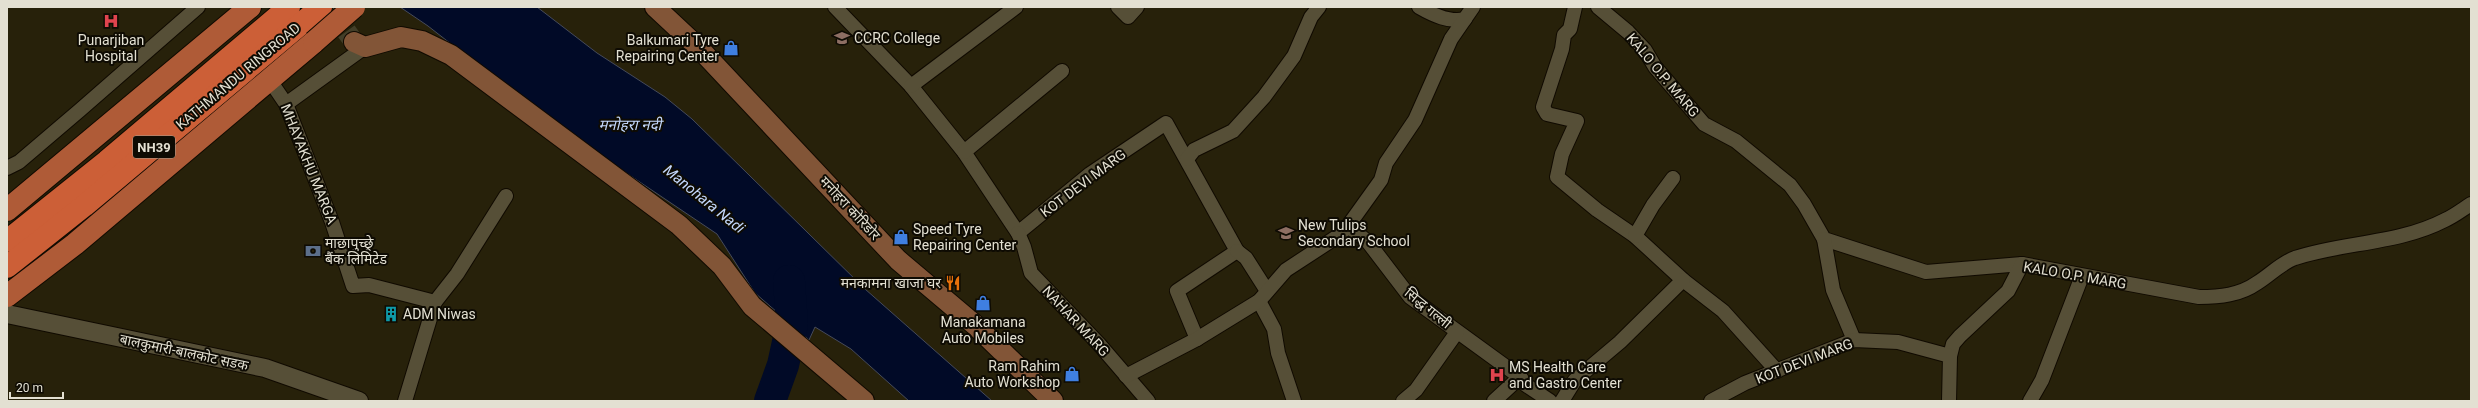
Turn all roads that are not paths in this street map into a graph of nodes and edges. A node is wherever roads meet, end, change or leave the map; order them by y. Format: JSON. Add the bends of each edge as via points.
{"nodes":[{"id":1,"x":198,"y":7,"type":"edge"},
{"id":2,"x":250,"y":7,"type":"edge"},
{"id":3,"x":321,"y":7,"type":"edge"},
{"id":4,"x":354,"y":7,"type":"edge"},
{"id":5,"x":655,"y":7,"type":"edge"},
{"id":6,"x":835,"y":7,"type":"edge"},
{"id":7,"x":1016,"y":7,"type":"edge"},
{"id":8,"x":1118,"y":7,"type":"edge"},
{"id":9,"x":1137,"y":7,"type":"edge"},
{"id":10,"x":1319,"y":7,"type":"edge"},
{"id":11,"x":1419,"y":7,"type":"edge"},
{"id":12,"x":1473,"y":7,"type":"edge"},
{"id":13,"x":1575,"y":7,"type":"edge"},
{"id":14,"x":1598,"y":7,"type":"edge"},
{"id":15,"x":293,"y":13,"type":"edge"},
{"id":16,"x":1465,"y":19,"type":"junction"},
{"id":17,"x":359,"y":44,"type":"joint"},
{"id":18,"x":1062,"y":71,"type":"dead end"},
{"id":19,"x":269,"y":79,"type":"junction"},
{"id":20,"x":911,"y":86,"type":"junction"},
{"id":21,"x":286,"y":104,"type":"junction"},
{"id":22,"x":964,"y":152,"type":"junction"},
{"id":23,"x":1187,"y":159,"type":"junction"},
{"id":24,"x":7,"y":168,"type":"edge"},
{"id":25,"x":1673,"y":178,"type":"dead end"},
{"id":26,"x":506,"y":196,"type":"dead end"},
{"id":27,"x":2471,"y":204,"type":"edge"},
{"id":28,"x":7,"y":210,"type":"edge"},
{"id":29,"x":1348,"y":226,"type":"junction"},
{"id":30,"x":1018,"y":233,"type":"junction"},
{"id":31,"x":1635,"y":236,"type":"junction"},
{"id":32,"x":1824,"y":239,"type":"junction"},
{"id":33,"x":7,"y":241,"type":"edge"},
{"id":34,"x":1237,"y":251,"type":"junction"},
{"id":35,"x":2022,"y":264,"type":"junction"},
{"id":36,"x":7,"y":267,"type":"edge"},
{"id":37,"x":2082,"y":276,"type":"junction"},
{"id":38,"x":1682,"y":280,"type":"junction"},
{"id":39,"x":7,"y":296,"type":"edge"},
{"id":40,"x":1263,"y":296,"type":"junction"},
{"id":41,"x":435,"y":302,"type":"junction"},
{"id":42,"x":7,"y":314,"type":"edge"},
{"id":43,"x":1458,"y":332,"type":"junction"},
{"id":44,"x":1197,"y":339,"type":"junction"},
{"id":45,"x":1854,"y":340,"type":"junction"},
{"id":46,"x":1950,"y":356,"type":"junction"},
{"id":47,"x":1777,"y":371,"type":"junction"},
{"id":48,"x":1126,"y":376,"type":"junction"},
{"id":49,"x":1520,"y":377,"type":"junction"},
{"id":50,"x":349,"y":400,"type":"edge"},
{"id":51,"x":405,"y":401,"type":"edge"},
{"id":52,"x":864,"y":401,"type":"edge"},
{"id":53,"x":1053,"y":401,"type":"edge"},
{"id":54,"x":1148,"y":401,"type":"edge"},
{"id":55,"x":1294,"y":401,"type":"edge"},
{"id":56,"x":1403,"y":401,"type":"edge"},
{"id":57,"x":1494,"y":401,"type":"edge"},
{"id":58,"x":1550,"y":401,"type":"edge"},
{"id":59,"x":1562,"y":401,"type":"edge"},
{"id":60,"x":1711,"y":401,"type":"edge"},
{"id":61,"x":1949,"y":401,"type":"edge"},
{"id":62,"x":2030,"y":401,"type":"edge"}],
"edges":[{"from":1,"to":24,"type":"street","via":[[19,162]]},
{"from":2,"to":28,"type":"main road"},
{"from":3,"to":15,"type":"highway","name":"KATHMANDU RINGROAD","number":"NH39"},
{"from":4,"to":19,"type":"main road","bridge":true},
{"from":5,"to":53,"type":"main road","name":"मनोहरा कोरिडोर","via":[[705,54],[898,260],[975,325]]},
{"from":6,"to":20,"type":"street"},
{"from":7,"to":20,"type":"street"},
{"from":8,"to":9,"type":"street","via":[[1128,17]]},
{"from":10,"to":23,"type":"street","via":[[1311,17],[1294,56],[1264,97],[1233,131],[1194,150]]},
{"from":11,"to":16,"type":"street","via":[[1444,19]]},
{"from":12,"to":16,"type":"street"},
{"from":13,"to":31,"type":"street","via":[[1543,107],[1547,114],[1577,121],[1562,154],[1557,177],[1597,210]]},
{"from":14,"to":32,"type":"street","name":"KALO O.P. MARG","via":[[1645,50],[1655,67],[1704,124],[1736,141],[1790,185]]},
{"from":15,"to":33,"type":"highway","name":"KATHMANDU RINGROAD","number":"NH39"},
{"from":15,"to":36,"type":"highway","name":"KATHMANDU RINGROAD","number":"NH39","via":[[84,206]]},
{"from":16,"to":29,"type":"street","via":[[1451,39],[1416,120],[1386,163],[1381,180]]},
{"from":17,"to":21,"type":"street"},
{"from":17,"to":52,"type":"main road","via":[[401,37],[422,41],[451,55],[679,225],[722,266],[752,306]]},
{"from":18,"to":22,"type":"street"},
{"from":19,"to":21,"type":"street","name":"MHAYAKHU MARGA"},
{"from":19,"to":39,"type":"main road","via":[[87,234]]},
{"from":20,"to":22,"type":"street"},
{"from":21,"to":41,"type":"street","name":"MHAYAKHU MARGA","via":[[332,222],[353,286],[370,285]]},
{"from":22,"to":30,"type":"street"},
{"from":23,"to":30,"type":"street","name":"KOT DEVI MARG","via":[[1166,123],[1090,174]]},
{"from":23,"to":34,"type":"street","name":"KOT DEVI MARG"},
{"from":25,"to":31,"type":"street"},
{"from":26,"to":41,"type":"street","via":[[457,274]]},
{"from":27,"to":37,"type":"street","name":"KALO O.P. MARG","via":[[2445,221],[2415,231],[2293,259],[2242,291],[2221,297],[2199,297]]},
{"from":29,"to":40,"type":"street","via":[[1338,236],[1286,270]]},
{"from":29,"to":43,"type":"street","name":"सिद्ध गल्ली","via":[[1368,242],[1410,297]]},
{"from":30,"to":48,"type":"street","name":"NAHAR MARG","via":[[1031,273]]},
{"from":31,"to":38,"type":"street"},
{"from":32,"to":35,"type":"street","name":"KALO O.P. MARG","via":[[1926,272]]},
{"from":32,"to":45,"type":"street","via":[[1833,290]]},
{"from":34,"to":40,"type":"street","name":"KOT DEVI MARG","via":[[1246,258]]},
{"from":34,"to":44,"type":"street","via":[[1177,291]]},
{"from":35,"to":37,"type":"street","name":"KALO O.P. MARG"},
{"from":35,"to":46,"type":"street","via":[[2008,291],[1960,336]]},
{"from":37,"to":62,"type":"street","via":[[2042,380]]},
{"from":38,"to":47,"type":"street","via":[[1723,310]]},
{"from":38,"to":59,"type":"street","via":[[1620,342],[1575,380]]},
{"from":40,"to":44,"type":"street"},
{"from":40,"to":55,"type":"street"},
{"from":41,"to":51,"type":"street"},
{"from":42,"to":50,"type":"street","name":"बालकुमारी-बालकोट सडक","via":[[265,368]]},
{"from":43,"to":49,"type":"street","name":"सिद्ध गल्ली"},
{"from":43,"to":56,"type":"street","via":[[1416,390]]},
{"from":44,"to":48,"type":"street"},
{"from":45,"to":46,"type":"street","name":"KOT DEVI MARG","via":[[1898,342]]},
{"from":45,"to":47,"type":"street","name":"KOT DEVI MARG"},
{"from":46,"to":61,"type":"street"},
{"from":47,"to":60,"type":"street","name":"KOT DEVI MARG","via":[[1745,383]]},
{"from":48,"to":54,"type":"street","name":"NAHAR MARG"},
{"from":49,"to":57,"type":"street"},
{"from":49,"to":58,"type":"street","via":[[1526,385]]}]}
